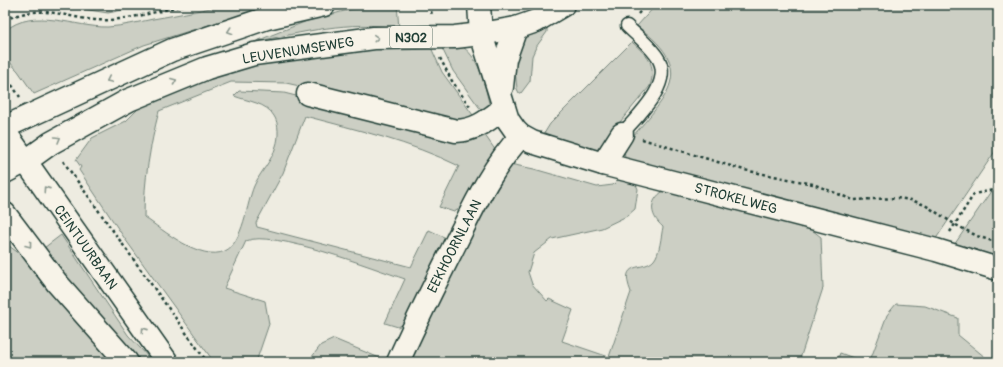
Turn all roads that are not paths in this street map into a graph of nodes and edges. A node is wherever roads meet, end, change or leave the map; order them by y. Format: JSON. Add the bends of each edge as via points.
{"nodes":[{"id":1,"x":324,"y":5,"type":"edge"},
{"id":2,"x":479,"y":5,"type":"edge"},
{"id":3,"x":557,"y":7,"type":"edge"},
{"id":4,"x":627,"y":26,"type":"dead end"},
{"id":5,"x":516,"y":28,"type":"junction"},
{"id":6,"x":481,"y":34,"type":"junction"},
{"id":7,"x":308,"y":94,"type":"dead end"},
{"id":8,"x":503,"y":101,"type":"junction"},
{"id":9,"x":5,"y":127,"type":"edge"},
{"id":10,"x":5,"y":132,"type":"edge"},
{"id":11,"x":622,"y":134,"type":"joint"},
{"id":12,"x":521,"y":136,"type":"junction"},
{"id":13,"x":26,"y":161,"type":"junction"},
{"id":14,"x":603,"y":164,"type":"junction"},
{"id":15,"x":5,"y":172,"type":"edge"},
{"id":16,"x":8,"y":222,"type":"edge"},
{"id":17,"x":998,"y":269,"type":"edge"},
{"id":18,"x":127,"y":362,"type":"edge"},
{"id":19,"x":167,"y":362,"type":"edge"},
{"id":20,"x":398,"y":362,"type":"edge"}],
"edges":[{"from":1,"to":9,"type":"main road","one_way":true,"via":[[267,18],[172,50]]},
{"from":2,"to":6,"type":"main road","name":"STROKELWEG"},
{"from":3,"to":5,"type":"main road","name":"LEUVENUMSEWEG","number":"N302","via":[[536,21]]},
{"from":4,"to":11,"type":"lane","via":[[656,56],[661,68],[661,77],[656,92]]},
{"from":5,"to":6,"type":"main road","name":"LEUVENUMSEWEG","number":"N302"},
{"from":5,"to":8,"type":"main road","via":[[505,59]]},
{"from":6,"to":8,"type":"main road","name":"STROKELWEG"},
{"from":13,"to":6,"type":"main road","name":"LEUVENUMSEWEG","number":"N302","one_way":true,"via":[[51,143],[129,100],[201,71],[254,54],[374,38],[455,37]]},
{"from":7,"to":8,"type":"main road","via":[[456,131],[473,129],[484,124]]},
{"from":8,"to":12,"type":"main road","name":"STROKELWEG","via":[[508,120]]},
{"from":10,"to":13,"type":"main road","name":"CEINTUURBAAN"},
{"from":11,"to":14,"type":"main road"},
{"from":12,"to":14,"type":"main road","name":"STROKELWEG","via":[[549,148]]},
{"from":12,"to":20,"type":"main road","name":"EEKHOORNLAAN","via":[[503,157],[474,206]]},
{"from":13,"to":15,"type":"main road","name":"LEUVENUMSEWEG","number":"N302"},
{"from":19,"to":13,"type":"main road","name":"CEINTUURBAAN","one_way":true},
{"from":14,"to":17,"type":"main road","name":"STROKELWEG","via":[[936,250]]},
{"from":16,"to":18,"type":"main road","one_way":true}]}
